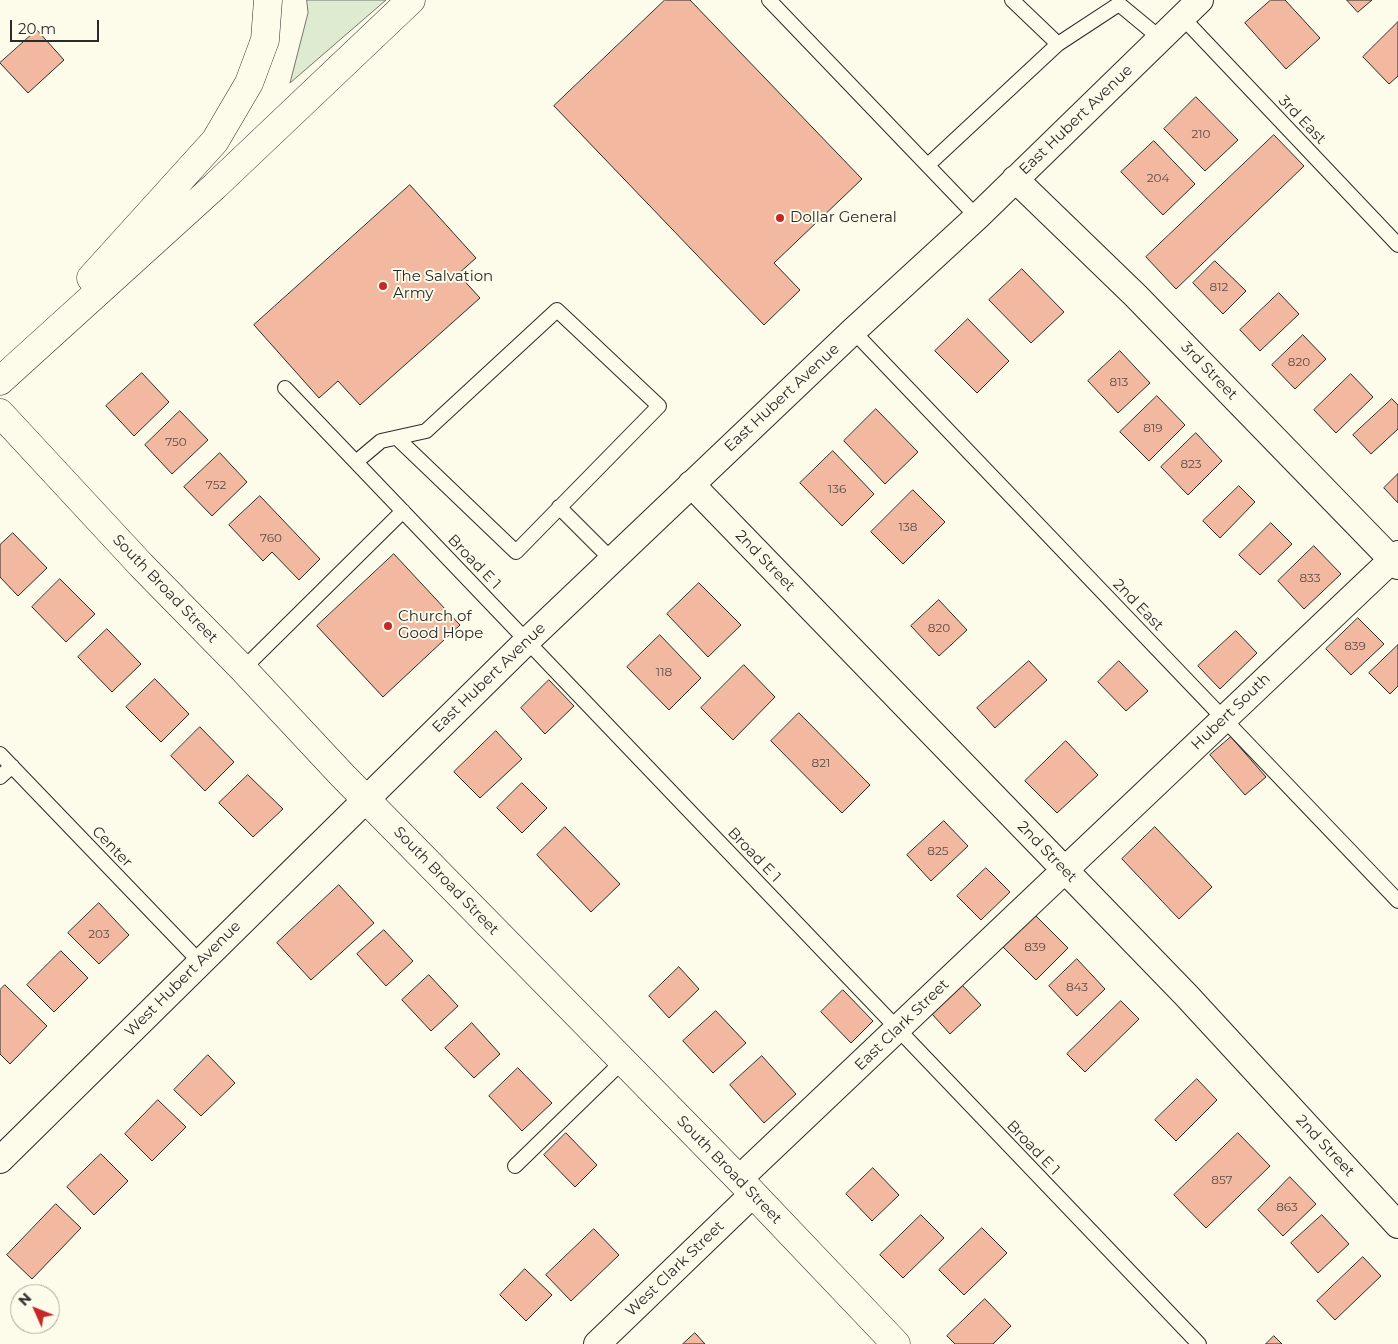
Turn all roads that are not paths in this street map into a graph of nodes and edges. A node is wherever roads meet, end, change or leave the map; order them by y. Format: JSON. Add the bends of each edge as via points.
{"nodes":[{"id":1,"x":268,"y":0,"type":"edge"},
{"id":2,"x":411,"y":0,"type":"edge"},
{"id":3,"x":769,"y":0,"type":"edge"},
{"id":4,"x":1012,"y":0,"type":"edge"},
{"id":5,"x":1191,"y":9,"type":"edge"},
{"id":6,"x":1160,"y":38,"type":"junction"},
{"id":7,"x":1058,"y":44,"type":"junction"},
{"id":8,"x":928,"y":165,"type":"junction"},
{"id":9,"x":1015,"y":180,"type":"junction"},
{"id":10,"x":977,"y":216,"type":"junction"},
{"id":11,"x":1398,"y":245,"type":"edge"},
{"id":12,"x":853,"y":331,"type":"junction"},
{"id":13,"x":0,"y":380,"type":"edge"},
{"id":14,"x":285,"y":388,"type":"dead end"},
{"id":15,"x":0,"y":413,"type":"edge"},
{"id":16,"x":397,"y":438,"type":"junction"},
{"id":17,"x":356,"y":462,"type":"junction"},
{"id":18,"x":691,"y":484,"type":"junction"},
{"id":19,"x":560,"y":507,"type":"junction"},
{"id":20,"x":403,"y":511,"type":"junction"},
{"id":21,"x":612,"y":560,"type":"junction"},
{"id":22,"x":1396,"y":560,"type":"edge"},
{"id":23,"x":527,"y":641,"type":"junction"},
{"id":24,"x":243,"y":669,"type":"junction"},
{"id":25,"x":1224,"y":719,"type":"junction"},
{"id":26,"x":0,"y":754,"type":"edge"},
{"id":27,"x":12,"y":766,"type":"junction"},
{"id":28,"x":0,"y":777,"type":"edge"},
{"id":29,"x":366,"y":799,"type":"junction"},
{"id":30,"x":1064,"y":870,"type":"junction"},
{"id":31,"x":1398,"y":901,"type":"edge"},
{"id":32,"x":200,"y":962,"type":"junction"},
{"id":33,"x":898,"y":1029,"type":"junction"},
{"id":34,"x":623,"y":1061,"type":"junction"},
{"id":35,"x":0,"y":1160,"type":"edge"},
{"id":36,"x":515,"y":1166,"type":"dead end"},
{"id":37,"x":746,"y":1187,"type":"junction"},
{"id":38,"x":1398,"y":1225,"type":"edge"},
{"id":39,"x":597,"y":1344,"type":"edge"},
{"id":40,"x":896,"y":1344,"type":"edge"},
{"id":41,"x":1199,"y":1344,"type":"edge"}],
"edges":[{"from":1,"to":13,"type":"main road","via":[[266,40],[249,83],[215,141]]},
{"from":2,"to":13,"type":"main road","via":[[216,186]]},
{"from":3,"to":8,"type":"lane"},
{"from":4,"to":7,"type":"lane"},
{"from":5,"to":6,"type":"street","name":"East Hubert Avenue"},
{"from":5,"to":11,"type":"lane","name":"3rd East"},
{"from":6,"to":7,"type":"lane","via":[[1119,4]]},
{"from":6,"to":9,"type":"street","name":"East Hubert Avenue"},
{"from":7,"to":8,"type":"lane"},
{"from":8,"to":10,"type":"lane"},
{"from":9,"to":10,"type":"street","name":"East Hubert Avenue"},
{"from":9,"to":22,"type":"street","name":"3rd Street","via":[[1136,296]]},
{"from":10,"to":12,"type":"street","name":"East Hubert Avenue"},
{"from":12,"to":18,"type":"street","name":"East Hubert Avenue"},
{"from":12,"to":25,"type":"lane","name":"2nd East"},
{"from":14,"to":17,"type":"lane","name":"Broad E 1"},
{"from":15,"to":24,"type":"main road","name":"South Broad Street"},
{"from":16,"to":17,"type":"lane","via":[[381,441]]},
{"from":16,"to":19,"type":"lane","via":[[516,552]]},
{"from":16,"to":19,"type":"lane","via":[[426,431],[556,310],[659,406]]},
{"from":17,"to":20,"type":"lane","name":"Broad E 1"},
{"from":18,"to":21,"type":"street","name":"East Hubert Avenue"},
{"from":18,"to":30,"type":"street","name":"2nd Street"},
{"from":19,"to":21,"type":"lane"},
{"from":20,"to":23,"type":"lane","name":"Broad E 1"},
{"from":20,"to":24,"type":"lane"},
{"from":21,"to":23,"type":"street","name":"East Hubert Avenue"},
{"from":22,"to":25,"type":"street","name":"Hubert South"},
{"from":23,"to":29,"type":"street","name":"East Hubert Avenue"},
{"from":23,"to":33,"type":"lane","name":"Broad E 1"},
{"from":24,"to":29,"type":"main road","name":"South Broad Street"},
{"from":25,"to":30,"type":"street","name":"Hubert South"},
{"from":25,"to":31,"type":"lane","name":"2nd East"},
{"from":26,"to":27,"type":"lane","name":"Center"},
{"from":27,"to":28,"type":"lane"},
{"from":27,"to":32,"type":"lane","name":"Center"},
{"from":29,"to":32,"type":"street","name":"West Hubert Avenue"},
{"from":29,"to":34,"type":"main road","name":"South Broad Street"},
{"from":30,"to":33,"type":"street","name":"East Clark Street"},
{"from":30,"to":38,"type":"street","name":"2nd Street","via":[[1186,995]]},
{"from":32,"to":35,"type":"street","name":"West Hubert Avenue"},
{"from":33,"to":37,"type":"street","name":"East Clark Street"},
{"from":33,"to":41,"type":"lane","name":"Broad E 1"},
{"from":34,"to":36,"type":"lane"},
{"from":34,"to":37,"type":"main road","name":"South Broad Street"},
{"from":37,"to":39,"type":"street","name":"West Clark Street"},
{"from":37,"to":40,"type":"main road","name":"South Broad Street"}]}
